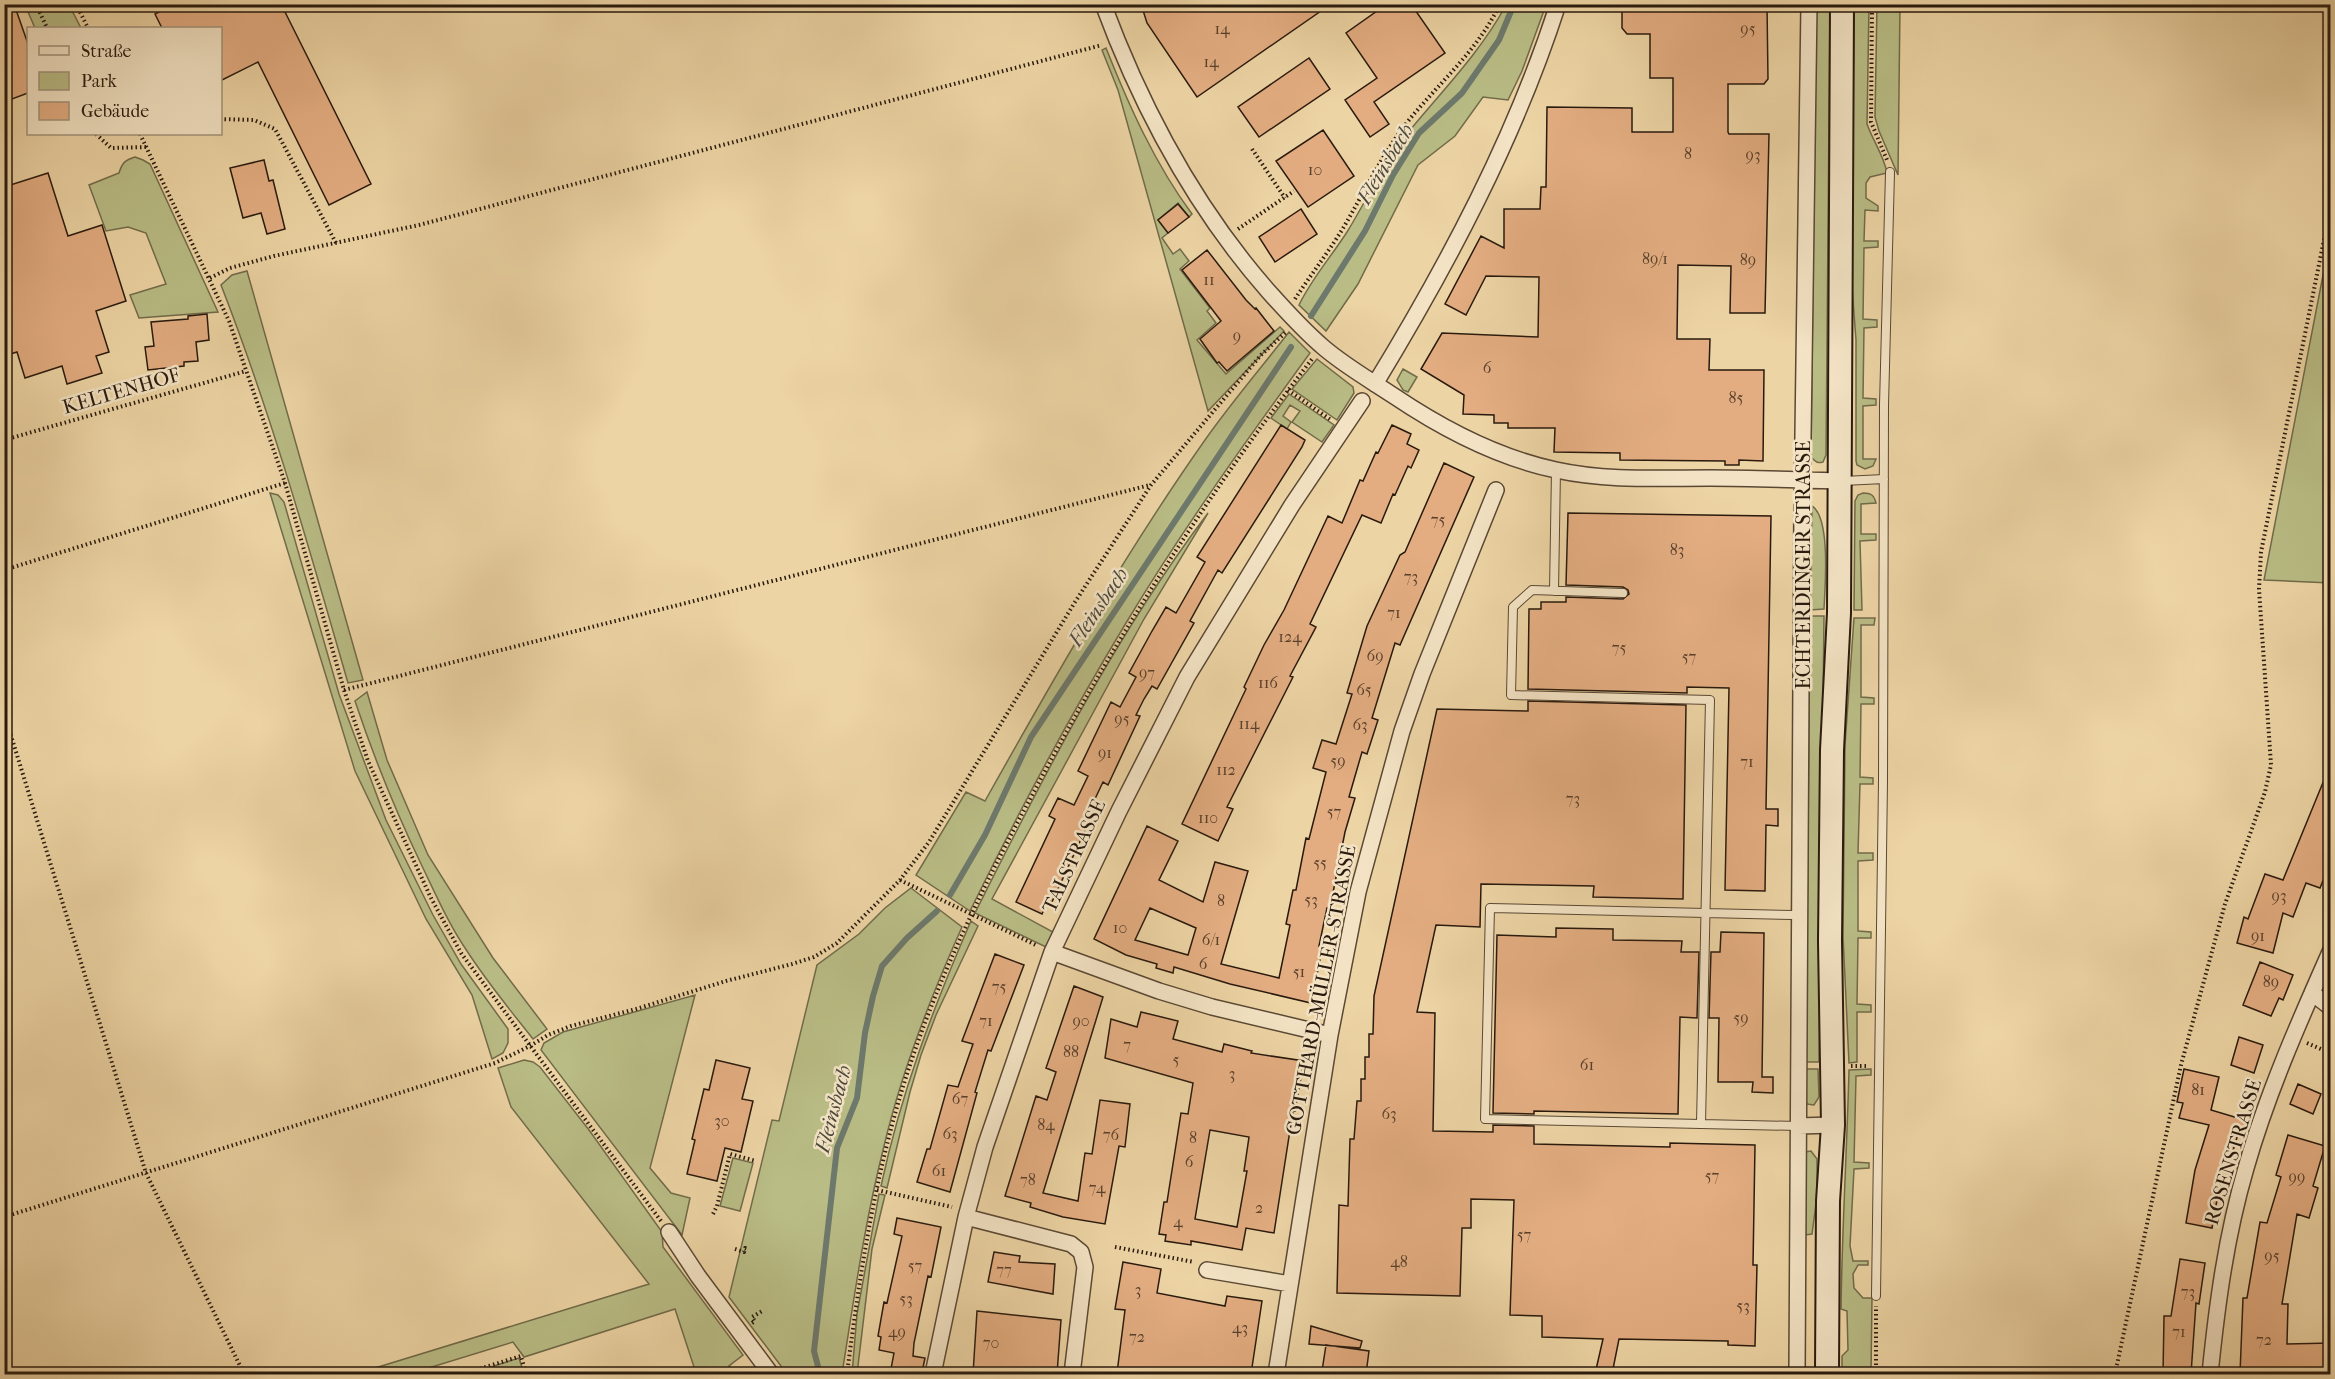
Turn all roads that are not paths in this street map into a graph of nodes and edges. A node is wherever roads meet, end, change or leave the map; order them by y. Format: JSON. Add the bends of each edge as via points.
{"nodes":[{"id":1,"x":1103,"y":4,"type":"edge"},
{"id":2,"x":1558,"y":4,"type":"edge"},
{"id":3,"x":1809,"y":4,"type":"edge"},
{"id":4,"x":1842,"y":4,"type":"edge"},
{"id":5,"x":1890,"y":172,"type":"road end"},
{"id":6,"x":1375,"y":384,"type":"junction"},
{"id":7,"x":1362,"y":402,"type":"dead end"},
{"id":8,"x":1556,"y":470,"type":"junction"},
{"id":9,"x":1884,"y":479,"type":"junction"},
{"id":10,"x":1803,"y":480,"type":"junction"},
{"id":11,"x":1840,"y":481,"type":"junction"},
{"id":12,"x":1496,"y":489,"type":"dead end"},
{"id":13,"x":1554,"y":591,"type":"junction"},
{"id":14,"x":1623,"y":592,"type":"dead end"},
{"id":15,"x":1705,"y":913,"type":"junction"},
{"id":16,"x":1802,"y":915,"type":"junction"},
{"id":17,"x":1052,"y":952,"type":"junction"},
{"id":18,"x":2331,"y":952,"type":"edge"},
{"id":19,"x":2313,"y":993,"type":"junction"},
{"id":20,"x":2331,"y":1007,"type":"edge"},
{"id":21,"x":1330,"y":1035,"type":"junction"},
{"id":22,"x":1701,"y":1124,"type":"junction"},
{"id":23,"x":1833,"y":1125,"type":"junction"},
{"id":24,"x":1798,"y":1126,"type":"junction"},
{"id":25,"x":967,"y":1214,"type":"junction"},
{"id":26,"x":669,"y":1232,"type":"road end"},
{"id":27,"x":1207,"y":1270,"type":"road end"},
{"id":28,"x":1290,"y":1284,"type":"junction"},
{"id":29,"x":1876,"y":1296,"type":"road end"},
{"id":30,"x":771,"y":1374,"type":"edge"},
{"id":31,"x":933,"y":1374,"type":"edge"},
{"id":32,"x":1072,"y":1374,"type":"edge"},
{"id":33,"x":1276,"y":1374,"type":"edge"},
{"id":34,"x":1797,"y":1374,"type":"edge"},
{"id":35,"x":1827,"y":1374,"type":"edge"},
{"id":36,"x":2210,"y":1374,"type":"edge"}],
"edges":[{"from":1,"to":6,"type":"street","via":[[1138,91],[1225,238],[1292,317],[1322,346]]},
{"from":2,"to":6,"type":"street","via":[[1485,185]]},
{"from":3,"to":10,"type":"street","name":"ECHTERDINGER STRASSE"},
{"from":4,"to":11,"type":"main road","name":"ECHTERDINGER STRASSE"},
{"from":5,"to":9,"type":"lane"},
{"from":6,"to":8,"type":"street","via":[[1461,435],[1511,457]]},
{"from":7,"to":17,"type":"street","name":"TALSTRASSE","via":[[1286,515],[1187,677]]},
{"from":8,"to":10,"type":"street","via":[[1587,476]]},
{"from":8,"to":13,"type":"lane"},
{"from":9,"to":11,"type":"lane"},
{"from":9,"to":29,"type":"lane"},
{"from":10,"to":11,"type":"street"},
{"from":10,"to":16,"type":"street","name":"ECHTERDINGER STRASSE"},
{"from":11,"to":23,"type":"main road","name":"ECHTERDINGER STRASSE","via":[[1830,941]]},
{"from":12,"to":21,"type":"street","name":"GOTTHARD-MÜLLER-STRASSE","via":[[1402,731],[1358,892]]},
{"from":13,"to":14,"type":"lane"},
{"from":13,"to":15,"type":"lane","via":[[1532,591],[1513,607],[1511,696],[1710,700]]},
{"from":15,"to":16,"type":"lane"},
{"from":15,"to":22,"type":"lane"},
{"from":15,"to":22,"type":"lane","via":[[1490,908],[1485,1119]]},
{"from":16,"to":24,"type":"street","name":"ECHTERDINGER STRASSE"},
{"from":17,"to":21,"type":"street","via":[[1202,1004]]},
{"from":17,"to":25,"type":"street","name":"TALSTRASSE","via":[[985,1147]]},
{"from":18,"to":19,"type":"street","name":"ROSENSTRASSE"},
{"from":19,"to":20,"type":"street"},
{"from":19,"to":36,"type":"street","name":"ROSENSTRASSE","via":[[2258,1130],[2235,1210],[2224,1260]]},
{"from":21,"to":28,"type":"street","name":"GOTTHARD-MÜLLER-STRASSE"},
{"from":22,"to":24,"type":"lane"},
{"from":23,"to":24,"type":"street"},
{"from":23,"to":35,"type":"main road","name":"ECHTERDINGER STRASSE","via":[[1828,1201]]},
{"from":24,"to":34,"type":"street","name":"ECHTERDINGER STRASSE"},
{"from":25,"to":31,"type":"street","name":"TALSTRASSE"},
{"from":25,"to":32,"type":"street","via":[[1071,1244],[1081,1252],[1085,1268]]},
{"from":26,"to":30,"type":"street"},
{"from":27,"to":28,"type":"street"},
{"from":28,"to":33,"type":"street","name":"GOTTHARD-MÜLLER-STRASSE"}]}
